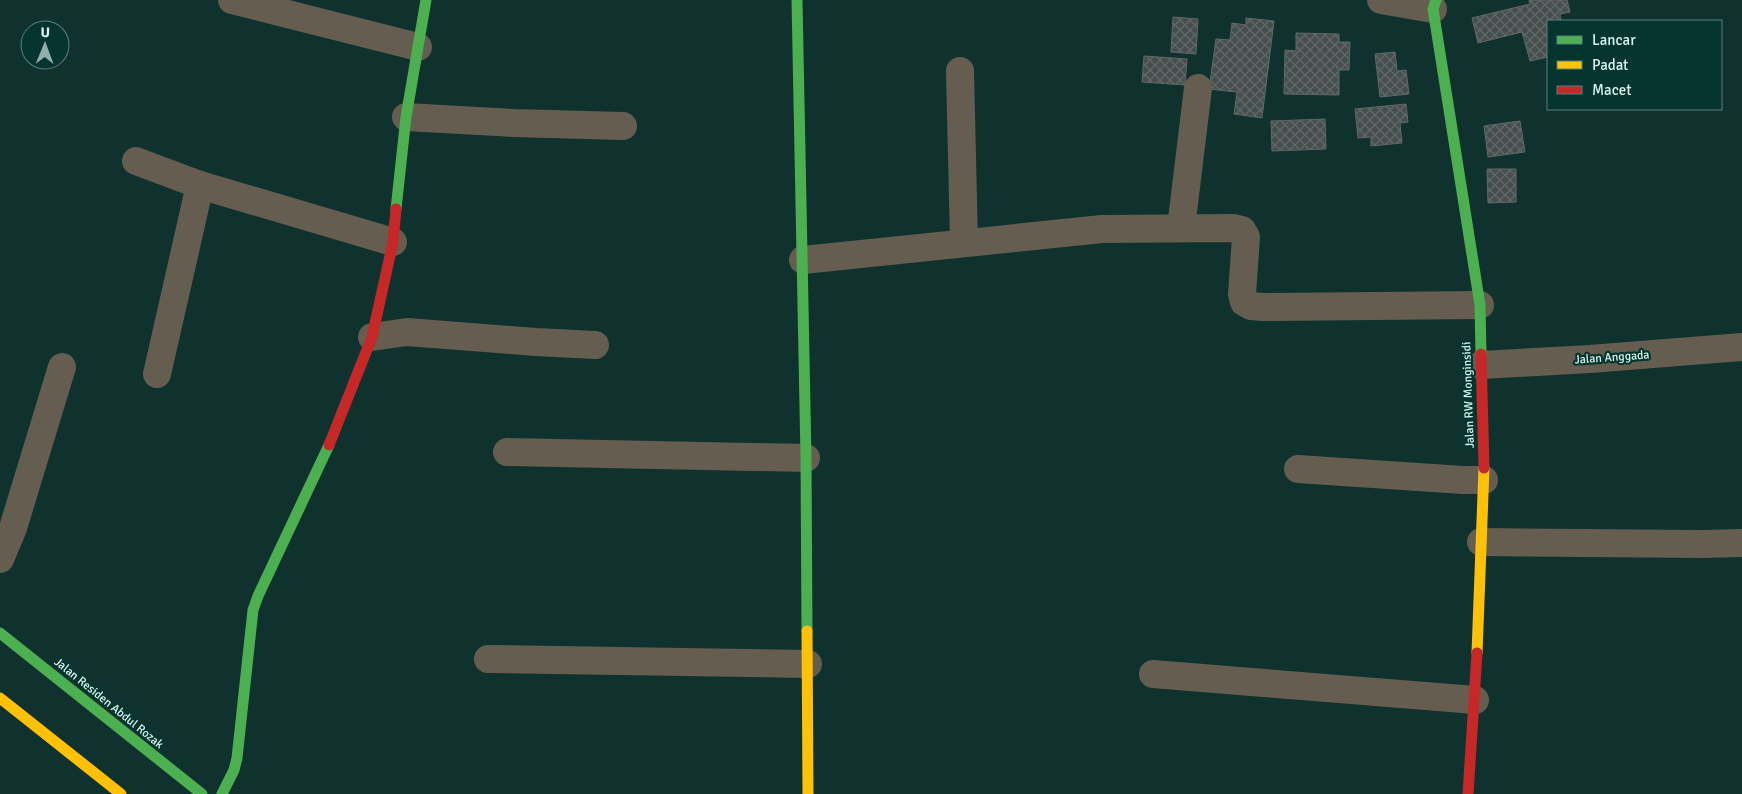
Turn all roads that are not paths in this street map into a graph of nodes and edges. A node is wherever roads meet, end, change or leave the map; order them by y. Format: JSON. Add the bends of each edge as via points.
{"nodes":[{"id":1,"x":232,"y":0,"type":"edge"},
{"id":2,"x":426,"y":0,"type":"edge"},
{"id":3,"x":797,"y":0,"type":"edge"},
{"id":4,"x":1381,"y":0,"type":"edge"},
{"id":5,"x":1434,"y":5,"type":"edge"},
{"id":6,"x":418,"y":47,"type":"junction"},
{"id":7,"x":960,"y":71,"type":"dead end"},
{"id":8,"x":1198,"y":88,"type":"dead end"},
{"id":9,"x":406,"y":117,"type":"junction"},
{"id":10,"x":622,"y":126,"type":"dead end"},
{"id":11,"x":136,"y":161,"type":"dead end"},
{"id":12,"x":200,"y":185,"type":"junction"},
{"id":13,"x":1181,"y":228,"type":"junction"},
{"id":14,"x":393,"y":242,"type":"junction"},
{"id":15,"x":964,"y":244,"type":"junction"},
{"id":16,"x":803,"y":260,"type":"junction"},
{"id":17,"x":1480,"y":305,"type":"junction"},
{"id":18,"x":372,"y":336,"type":"junction"},
{"id":19,"x":594,"y":345,"type":"dead end"},
{"id":20,"x":1742,"y":347,"type":"edge"},
{"id":21,"x":1481,"y":364,"type":"junction"},
{"id":22,"x":62,"y":367,"type":"dead end"},
{"id":23,"x":157,"y":374,"type":"dead end"},
{"id":24,"x":507,"y":452,"type":"dead end"},
{"id":25,"x":806,"y":458,"type":"junction"},
{"id":26,"x":1298,"y":469,"type":"dead end"},
{"id":27,"x":1484,"y":480,"type":"junction"},
{"id":28,"x":1481,"y":542,"type":"junction"},
{"id":29,"x":1742,"y":543,"type":"edge"},
{"id":30,"x":0,"y":558,"type":"edge"},
{"id":31,"x":0,"y":633,"type":"edge"},
{"id":32,"x":488,"y":659,"type":"dead end"},
{"id":33,"x":808,"y":664,"type":"junction"},
{"id":34,"x":1153,"y":674,"type":"dead end"},
{"id":35,"x":0,"y":698,"type":"edge"},
{"id":36,"x":1475,"y":700,"type":"junction"},
{"id":37,"x":121,"y":794,"type":"edge"},
{"id":38,"x":202,"y":794,"type":"edge"},
{"id":39,"x":222,"y":794,"type":"edge"},
{"id":40,"x":808,"y":794,"type":"edge"},
{"id":41,"x":1468,"y":794,"type":"edge"}],
"edges":[{"from":1,"to":6,"type":"street"},
{"from":2,"to":6,"type":"main road"},
{"from":3,"to":16,"type":"main road"},
{"from":4,"to":5,"type":"street"},
{"from":5,"to":17,"type":"main road","name":"Jalan RW Monginsidi"},
{"from":6,"to":9,"type":"main road"},
{"from":7,"to":15,"type":"street"},
{"from":8,"to":13,"type":"street"},
{"from":9,"to":10,"type":"street"},
{"from":9,"to":14,"type":"main road"},
{"from":11,"to":12,"type":"street"},
{"from":12,"to":14,"type":"street"},
{"from":12,"to":23,"type":"street"},
{"from":13,"to":15,"type":"street","via":[[1102,228]]},
{"from":13,"to":17,"type":"street","via":[[1234,228],[1244,232],[1242,299],[1251,306]]},
{"from":14,"to":18,"type":"main road"},
{"from":15,"to":16,"type":"street"},
{"from":16,"to":25,"type":"main road"},
{"from":17,"to":21,"type":"main road","name":"Jalan RW Monginsidi"},
{"from":18,"to":19,"type":"street","via":[[407,332]]},
{"from":18,"to":39,"type":"main road","via":[[335,432],[253,610],[237,758]]},
{"from":20,"to":21,"type":"street","name":"Jalan Anggada"},
{"from":21,"to":27,"type":"main road","name":"Jalan RW Monginsidi"},
{"from":22,"to":30,"type":"street","via":[[13,528]]},
{"from":24,"to":25,"type":"street"},
{"from":25,"to":33,"type":"main road"},
{"from":26,"to":27,"type":"street"},
{"from":27,"to":28,"type":"main road","name":"Jalan RW Monginsidi"},
{"from":28,"to":29,"type":"street"},
{"from":28,"to":36,"type":"main road","name":"Jalan RW Monginsidi"},
{"from":31,"to":38,"type":"main road","name":"Jalan Residen Abdul Rozak"},
{"from":32,"to":33,"type":"street"},
{"from":33,"to":40,"type":"main road"},
{"from":34,"to":36,"type":"street"},
{"from":35,"to":37,"type":"main road"},
{"from":36,"to":41,"type":"main road","name":"Jalan RW Monginsidi"}]}
